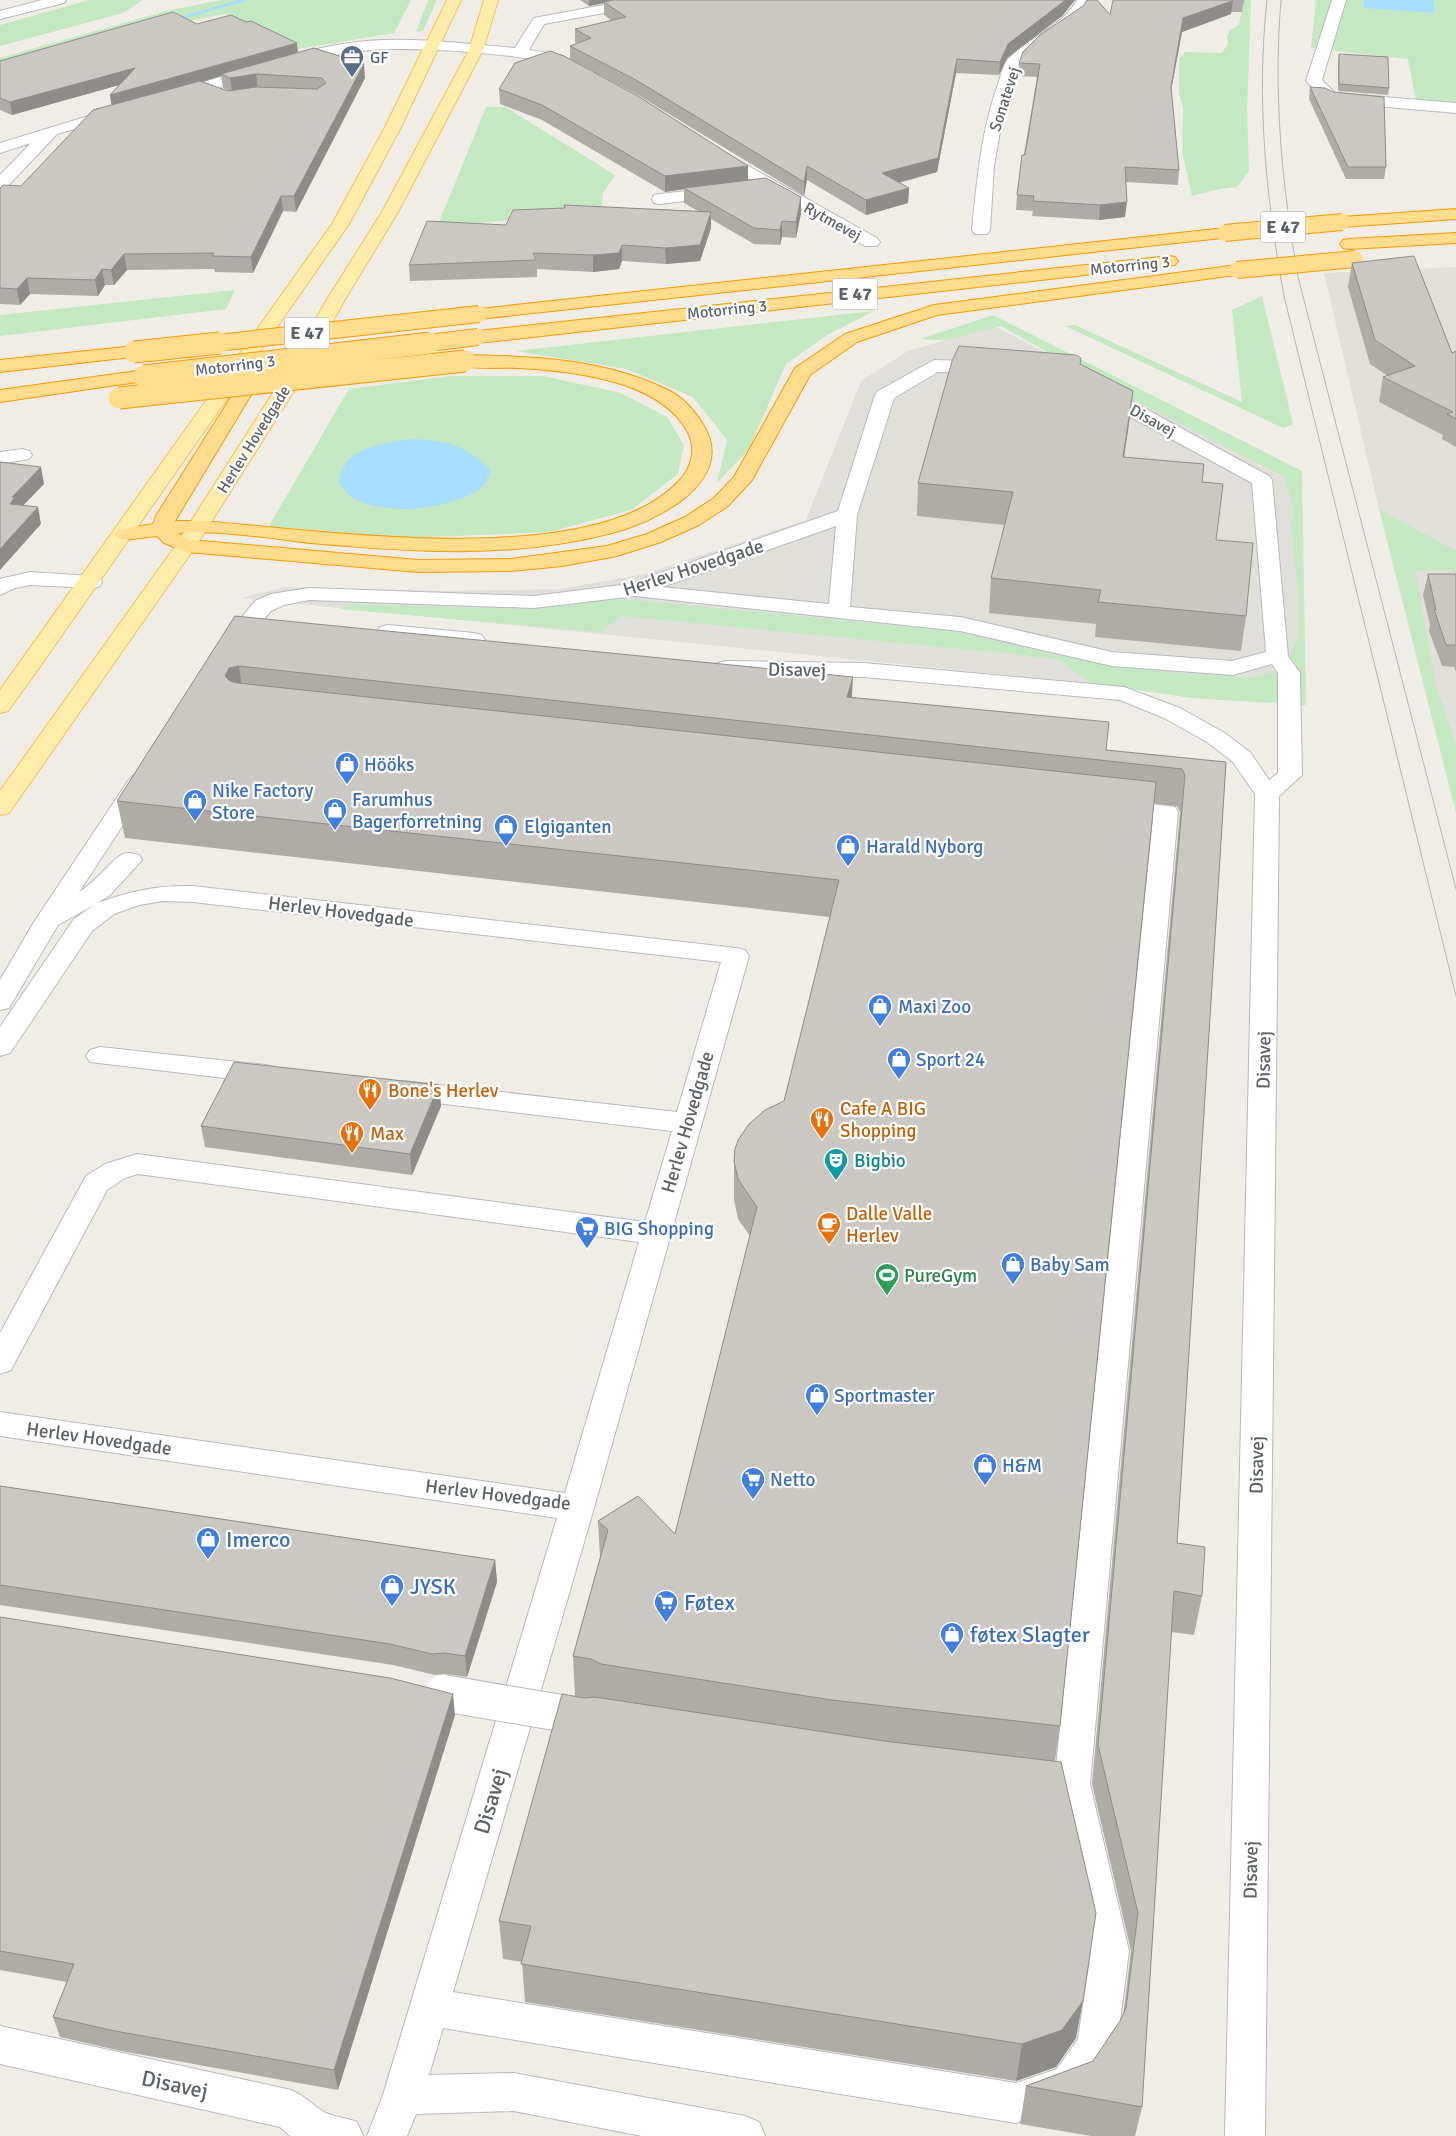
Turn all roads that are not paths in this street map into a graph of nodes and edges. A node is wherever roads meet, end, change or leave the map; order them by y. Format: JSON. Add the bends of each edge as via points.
{"nodes":[{"id":1,"x":59,"y":0,"type":"edge"},
{"id":2,"x":454,"y":0,"type":"edge"},
{"id":3,"x":491,"y":0,"type":"edge"},
{"id":4,"x":654,"y":0,"type":"edge"},
{"id":5,"x":1084,"y":0,"type":"edge"},
{"id":6,"x":1339,"y":0,"type":"edge"},
{"id":7,"x":0,"y":15,"type":"edge"},
{"id":8,"x":432,"y":47,"type":"junction"},
{"id":9,"x":476,"y":50,"type":"junction"},
{"id":10,"x":321,"y":54,"type":"junction"},
{"id":11,"x":519,"y":54,"type":"junction"},
{"id":12,"x":351,"y":64,"type":"edge"},
{"id":13,"x":586,"y":75,"type":"edge"},
{"id":14,"x":203,"y":88,"type":"junction"},
{"id":15,"x":221,"y":95,"type":"edge"},
{"id":16,"x":161,"y":100,"type":"edge"},
{"id":17,"x":136,"y":107,"type":"edge"},
{"id":18,"x":1456,"y":108,"type":"edge"},
{"id":19,"x":51,"y":131,"type":"junction"},
{"id":20,"x":704,"y":145,"type":"edge"},
{"id":21,"x":0,"y":148,"type":"edge"},
{"id":22,"x":0,"y":185,"type":"edge"},
{"id":23,"x":769,"y":186,"type":"junction"},
{"id":24,"x":660,"y":199,"type":"dead end"},
{"id":25,"x":1456,"y":214,"type":"edge"},
{"id":26,"x":981,"y":230,"type":"dead end"},
{"id":27,"x":1456,"y":238,"type":"edge"},
{"id":28,"x":870,"y":242,"type":"dead end"},
{"id":29,"x":1456,"y":251,"type":"edge"},
{"id":30,"x":1352,"y":252,"type":"junction"},
{"id":31,"x":1235,"y":262,"type":"junction"},
{"id":32,"x":248,"y":354,"type":"junction"},
{"id":33,"x":0,"y":366,"type":"edge"},
{"id":34,"x":0,"y":396,"type":"edge"},
{"id":35,"x":0,"y":411,"type":"edge"},
{"id":36,"x":22,"y":455,"type":"dead end"},
{"id":37,"x":0,"y":458,"type":"edge"},
{"id":38,"x":847,"y":515,"type":"junction"},
{"id":39,"x":198,"y":527,"type":"junction"},
{"id":40,"x":162,"y":529,"type":"junction"},
{"id":41,"x":125,"y":534,"type":"junction"},
{"id":42,"x":186,"y":546,"type":"junction"},
{"id":43,"x":91,"y":582,"type":"junction"},
{"id":44,"x":0,"y":589,"type":"edge"},
{"id":45,"x":632,"y":590,"type":"junction"},
{"id":46,"x":839,"y":612,"type":"junction"},
{"id":47,"x":275,"y":627,"type":"edge"},
{"id":48,"x":371,"y":631,"type":"edge"},
{"id":49,"x":234,"y":638,"type":"junction"},
{"id":50,"x":497,"y":643,"type":"edge"},
{"id":51,"x":1277,"y":656,"type":"junction"},
{"id":52,"x":216,"y":666,"type":"edge"},
{"id":53,"x":708,"y":667,"type":"edge"},
{"id":54,"x":0,"y":706,"type":"edge"},
{"id":55,"x":150,"y":766,"type":"edge"},
{"id":56,"x":1267,"y":794,"type":"junction"},
{"id":57,"x":1086,"y":803,"type":"edge"},
{"id":58,"x":0,"y":808,"type":"edge"},
{"id":59,"x":130,"y":860,"type":"dead end"},
{"id":60,"x":47,"y":922,"type":"junction"},
{"id":61,"x":0,"y":1002,"type":"edge"},
{"id":62,"x":0,"y":1048,"type":"edge"},
{"id":63,"x":100,"y":1056,"type":"dead end"},
{"id":64,"x":291,"y":1076,"type":"edge"},
{"id":65,"x":374,"y":1086,"type":"edge"},
{"id":66,"x":687,"y":1124,"type":"junction"},
{"id":67,"x":654,"y":1234,"type":"junction"},
{"id":68,"x":0,"y":1362,"type":"edge"},
{"id":69,"x":0,"y":1424,"type":"edge"},
{"id":70,"x":577,"y":1508,"type":"junction"},
{"id":71,"x":410,"y":1686,"type":"edge"},
{"id":72,"x":605,"y":1720,"type":"edge"},
{"id":73,"x":1002,"y":1778,"type":"edge"},
{"id":74,"x":1072,"y":1784,"type":"junction"},
{"id":75,"x":429,"y":2007,"type":"junction"},
{"id":76,"x":0,"y":2045,"type":"edge"},
{"id":77,"x":403,"y":2094,"type":"junction"},
{"id":78,"x":343,"y":2136,"type":"edge"},
{"id":79,"x":387,"y":2136,"type":"edge"},
{"id":80,"x":745,"y":2136,"type":"edge"},
{"id":81,"x":1245,"y":2136,"type":"edge"}],
"edges":[{"from":1,"to":7,"type":"street"},
{"from":2,"to":8,"type":"main road"},
{"from":3,"to":9,"type":"main road","name":"Herlev Hovedgade"},
{"from":4,"to":11,"type":"street","via":[[539,22]]},
{"from":5,"to":26,"type":"street","name":"Sonatevej","via":[[1076,15],[1033,44],[1013,63],[995,115],[986,166]]},
{"from":6,"to":18,"type":"street","via":[[1314,81],[1331,97]]},
{"from":8,"to":9,"type":"street"},
{"from":8,"to":10,"type":"street","via":[[365,46]]},
{"from":8,"to":32,"type":"main road","via":[[352,205],[286,304]]},
{"from":9,"to":11,"type":"street"},
{"from":9,"to":39,"type":"main road","name":"Herlev Hovedgade","via":[[390,212],[284,391]]},
{"from":10,"to":12,"type":"street"},
{"from":10,"to":14,"type":"street"},
{"from":11,"to":13,"type":"street","via":[[569,65]]},
{"from":14,"to":15,"type":"street"},
{"from":14,"to":16,"type":"street"},
{"from":17,"to":19,"type":"street"},
{"from":19,"to":21,"type":"street"},
{"from":19,"to":22,"type":"street"},
{"from":20,"to":23,"type":"street","name":"Rytmevej"},
{"from":23,"to":24,"type":"street"},
{"from":23,"to":28,"type":"street","name":"Rytmevej"},
{"from":25,"to":33,"type":"highway","name":"Motorring 3","number":"E 47","bridge":true,"via":[[1225,233]]},
{"from":27,"to":30,"type":"highway"},
{"from":29,"to":30,"type":"highway"},
{"from":30,"to":31,"type":"highway","bridge":true},
{"from":31,"to":34,"type":"highway","name":"Motorring 3","number":"E 47","bridge":true,"via":[[1188,259],[478,337]]},
{"from":31,"to":42,"type":"highway","via":[[934,310],[851,338],[802,372],[742,480],[721,502],[684,525],[610,552],[519,564],[418,566]]},
{"from":32,"to":40,"type":"highway","via":[[257,370],[166,516]]},
{"from":32,"to":41,"type":"main road"},
{"from":35,"to":39,"type":"highway","bridge":true,"via":[[466,361],[512,360],[604,373],[645,386],[676,403],[697,425],[704,448],[696,473],[675,497],[640,517],[594,533],[523,543],[442,546]]},
{"from":36,"to":37,"type":"street"},
{"from":38,"to":45,"type":"street","name":"Herlev Hovedgade"},
{"from":38,"to":46,"type":"street","name":"Disavej"},
{"from":38,"to":51,"type":"street","name":"Disavej","via":[[885,395],[934,366],[1056,368],[1262,480]]},
{"from":39,"to":40,"type":"highway"},
{"from":39,"to":42,"type":"main road","name":"Herlev Hovedgade"},
{"from":40,"to":41,"type":"highway"},
{"from":40,"to":42,"type":"highway","via":[[171,539]]},
{"from":41,"to":43,"type":"main road"},
{"from":42,"to":58,"type":"main road","name":"Herlev Hovedgade"},
{"from":43,"to":44,"type":"street","via":[[54,578],[15,581]]},
{"from":43,"to":54,"type":"main road"},
{"from":45,"to":46,"type":"street"},
{"from":45,"to":49,"type":"street","name":"Herlev Hovedgade","via":[[534,602],[309,594],[279,599],[263,606]]},
{"from":46,"to":51,"type":"street","via":[[960,624],[1112,659],[1233,668]]},
{"from":47,"to":49,"type":"street"},
{"from":48,"to":50,"type":"street"},
{"from":49,"to":52,"type":"street","name":"Herlev Hovedgade"},
{"from":51,"to":56,"type":"street","name":"Disavej","via":[[1289,672],[1290,775]]},
{"from":53,"to":56,"type":"street","name":"Disavej","via":[[864,670],[1124,694],[1172,713],[1215,737],[1242,757]]},
{"from":55,"to":60,"type":"street"},
{"from":56,"to":81,"type":"street","name":"Disavej"},
{"from":57,"to":74,"type":"street","via":[[1166,812]]},
{"from":59,"to":60,"type":"street","via":[[101,890]]},
{"from":60,"to":61,"type":"street"},
{"from":62,"to":66,"type":"street","name":"Herlev Hovedgade","via":[[83,924],[105,910],[133,899],[163,893],[736,956]]},
{"from":63,"to":64,"type":"street"},
{"from":65,"to":66,"type":"street"},
{"from":66,"to":67,"type":"street","name":"Herlev Hovedgade"},
{"from":67,"to":68,"type":"street","via":[[137,1164],[115,1171],[96,1183]]},
{"from":67,"to":70,"type":"street","name":"Herlev Hovedgade"},
{"from":69,"to":70,"type":"street","name":"Herlev Hovedgade"},
{"from":70,"to":75,"type":"street","name":"Disavej"},
{"from":71,"to":72,"type":"street","bridge":true},
{"from":73,"to":74,"type":"street"},
{"from":74,"to":75,"type":"street","via":[[1110,1950],[1097,2044],[1071,2083],[1016,2103]]},
{"from":75,"to":77,"type":"street","name":"Disavej"},
{"from":76,"to":78,"type":"street","name":"Disavej","via":[[291,2110],[316,2131]]},
{"from":77,"to":79,"type":"street","name":"Disavej"},
{"from":77,"to":80,"type":"street","via":[[514,2092]]}]}
